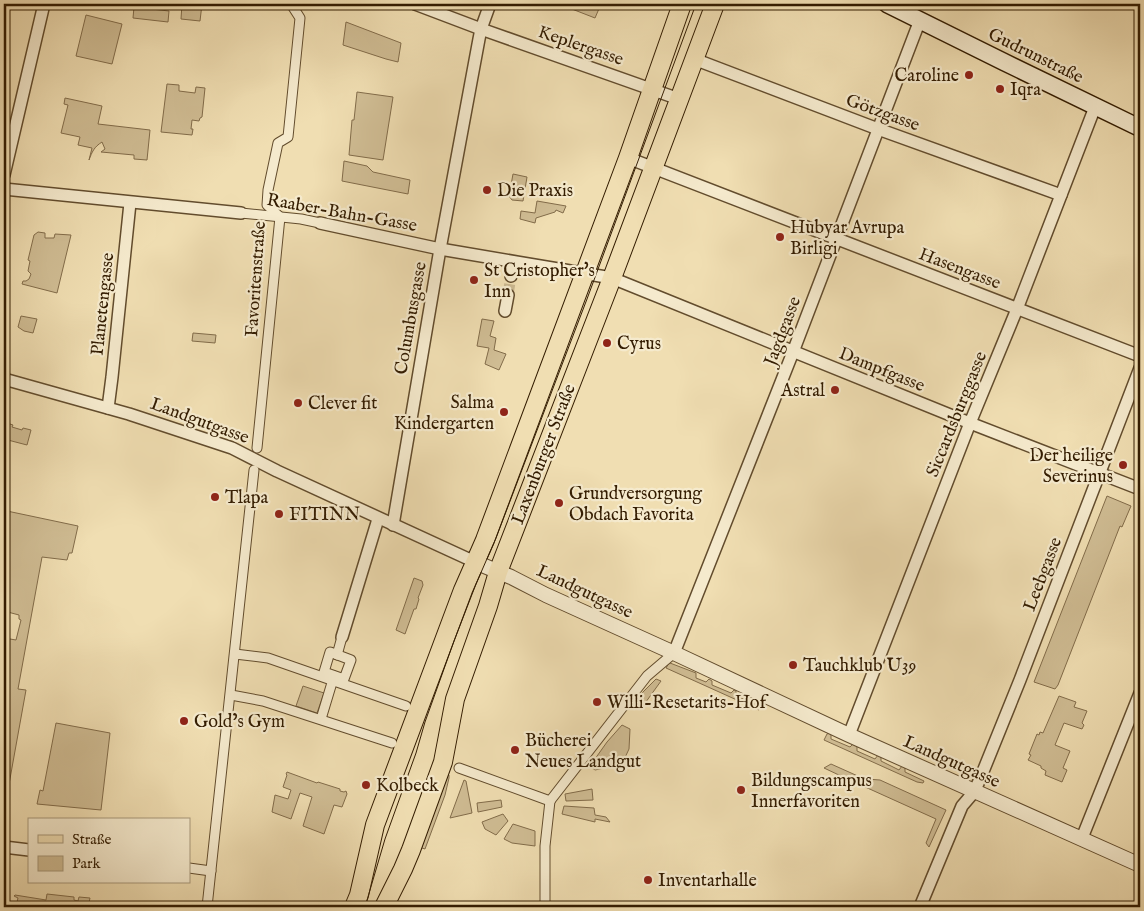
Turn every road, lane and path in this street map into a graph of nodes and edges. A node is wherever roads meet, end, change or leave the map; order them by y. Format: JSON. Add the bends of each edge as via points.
{"nodes":[{"id":1,"x":44,"y":4,"type":"edge"},
{"id":2,"x":291,"y":4,"type":"edge"},
{"id":3,"x":414,"y":4,"type":"edge"},
{"id":4,"x":490,"y":4,"type":"edge"},
{"id":5,"x":682,"y":4,"type":"edge"},
{"id":6,"x":715,"y":4,"type":"edge"},
{"id":7,"x":887,"y":4,"type":"edge"},
{"id":8,"x":920,"y":20,"type":"junction"},
{"id":9,"x":481,"y":29,"type":"junction"},
{"id":10,"x":694,"y":60,"type":"junction"},
{"id":11,"x":652,"y":89,"type":"junction"},
{"id":12,"x":679,"y":99,"type":"junction"},
{"id":13,"x":1095,"y":107,"type":"junction"},
{"id":14,"x":1140,"y":128,"type":"edge"},
{"id":15,"x":878,"y":129,"type":"junction"},
{"id":16,"x":628,"y":158,"type":"junction"},
{"id":17,"x":653,"y":167,"type":"junction"},
{"id":18,"x":4,"y":175,"type":"edge"},
{"id":19,"x":4,"y":189,"type":"edge"},
{"id":20,"x":1061,"y":196,"type":"junction"},
{"id":21,"x":130,"y":203,"type":"junction"},
{"id":22,"x":241,"y":213,"type":"joint"},
{"id":23,"x":280,"y":217,"type":"junction"},
{"id":24,"x":320,"y":223,"type":"joint"},
{"id":25,"x":836,"y":239,"type":"junction"},
{"id":26,"x":440,"y":249,"type":"junction"},
{"id":27,"x":513,"y":262,"type":"junction"},
{"id":28,"x":584,"y":274,"type":"junction"},
{"id":29,"x":511,"y":276,"type":"tunnel mouth"},
{"id":30,"x":612,"y":278,"type":"junction"},
{"id":31,"x":508,"y":296,"type":"tunnel mouth"},
{"id":32,"x":1017,"y":309,"type":"junction"},
{"id":33,"x":505,"y":311,"type":"dead end"},
{"id":34,"x":793,"y":352,"type":"junction"},
{"id":35,"x":1140,"y":356,"type":"edge"},
{"id":36,"x":1140,"y":368,"type":"edge"},
{"id":37,"x":4,"y":379,"type":"edge"},
{"id":38,"x":108,"y":408,"type":"junction"},
{"id":39,"x":970,"y":423,"type":"junction"},
{"id":40,"x":256,"y":448,"type":"dead end"},
{"id":41,"x":254,"y":470,"type":"dead end"},
{"id":42,"x":1099,"y":473,"type":"junction"},
{"id":43,"x":1140,"y":489,"type":"edge"},
{"id":44,"x":378,"y":519,"type":"junction"},
{"id":45,"x":393,"y":525,"type":"junction"},
{"id":46,"x":475,"y":562,"type":"junction"},
{"id":47,"x":498,"y":572,"type":"junction"},
{"id":48,"x":342,"y":637,"type":"joint"},
{"id":49,"x":674,"y":653,"type":"junction"},
{"id":50,"x":235,"y":654,"type":"junction"},
{"id":51,"x":337,"y":655,"type":"junction"},
{"id":52,"x":334,"y":678,"type":"junction"},
{"id":53,"x":1140,"y":693,"type":"edge"},
{"id":54,"x":230,"y":695,"type":"junction"},
{"id":55,"x":406,"y":706,"type":"dead end"},
{"id":56,"x":321,"y":719,"type":"junction"},
{"id":57,"x":849,"y":736,"type":"junction"},
{"id":58,"x":392,"y":743,"type":"dead end"},
{"id":59,"x":459,"y":768,"type":"dead end"},
{"id":60,"x":974,"y":792,"type":"junction"},
{"id":61,"x":550,"y":801,"type":"junction"},
{"id":62,"x":1082,"y":838,"type":"junction"},
{"id":63,"x":4,"y":847,"type":"edge"},
{"id":64,"x":28,"y":850,"type":"edge"},
{"id":65,"x":1140,"y":865,"type":"edge"},
{"id":66,"x":190,"y":868,"type":"edge"},
{"id":67,"x":211,"y":871,"type":"junction"},
{"id":68,"x":207,"y":907,"type":"edge"},
{"id":69,"x":354,"y":907,"type":"edge"},
{"id":70,"x":384,"y":907,"type":"edge"},
{"id":71,"x":545,"y":907,"type":"edge"},
{"id":72,"x":920,"y":907,"type":"edge"}],
"edges":[{"from":1,"to":18,"type":"street"},
{"from":2,"to":23,"type":"street","name":"Favoritenstraße","via":[[300,18],[288,137],[278,143],[267,205]]},
{"from":3,"to":9,"type":"street","name":"Keplergasse"},
{"from":4,"to":9,"type":"street","name":"Columbusgasse"},
{"from":5,"to":11,"type":"main road","name":"Laxenburger Straße"},
{"from":6,"to":10,"type":"main road","name":"Laxenburger Straße"},
{"from":7,"to":8,"type":"main road","name":"Gudrunstraße"},
{"from":8,"to":13,"type":"main road","name":"Gudrunstraße"},
{"from":8,"to":15,"type":"street","name":"Jagdgasse"},
{"from":9,"to":11,"type":"street","name":"Keplergasse"},
{"from":9,"to":26,"type":"street","name":"Columbusgasse"},
{"from":10,"to":12,"type":"main road","name":"Laxenburger Straße"},
{"from":10,"to":15,"type":"street","name":"Götzgasse"},
{"from":11,"to":12,"type":"street","name":"Keplergasse"},
{"from":11,"to":16,"type":"main road","name":"Laxenburger Straße"},
{"from":12,"to":17,"type":"main road","name":"Laxenburger Straße"},
{"from":13,"to":14,"type":"main road","name":"Gudrunstraße"},
{"from":13,"to":20,"type":"street","name":"Siccardsburggasse"},
{"from":15,"to":20,"type":"street","name":"Götzgasse"},
{"from":15,"to":25,"type":"street","name":"Jagdgasse"},
{"from":16,"to":17,"type":"street","name":"Hasengasse"},
{"from":16,"to":28,"type":"main road","name":"Laxenburger Straße"},
{"from":17,"to":25,"type":"street","name":"Hasengasse"},
{"from":17,"to":30,"type":"main road","name":"Laxenburger Straße"},
{"from":19,"to":21,"type":"street","name":"Raaber-Bahn-Gasse"},
{"from":20,"to":32,"type":"street","name":"Siccardsburggasse"},
{"from":21,"to":22,"type":"street","name":"Raaber-Bahn-Gasse"},
{"from":21,"to":38,"type":"street","name":"Planetengasse"},
{"from":22,"to":23,"type":"street","name":"Raaber-Bahn-Gasse"},
{"from":23,"to":24,"type":"street","name":"Raaber-Bahn-Gasse"},
{"from":23,"to":40,"type":"street","name":"Favoritenstraße"},
{"from":24,"to":26,"type":"street","name":"Raaber-Bahn-Gasse"},
{"from":25,"to":32,"type":"street","name":"Hasengasse"},
{"from":25,"to":34,"type":"street","name":"Jagdgasse"},
{"from":26,"to":27,"type":"street","name":"Raaber-Bahn-Gasse"},
{"from":26,"to":45,"type":"street","name":"Columbusgasse"},
{"from":27,"to":28,"type":"street","name":"Raaber-Bahn-Gasse"},
{"from":27,"to":29,"type":"street"},
{"from":28,"to":30,"type":"street","name":"Raaber-Bahn-Gasse"},
{"from":28,"to":46,"type":"main road","name":"Laxenburger Straße"},
{"from":30,"to":34,"type":"street","name":"Dampfgasse"},
{"from":30,"to":47,"type":"main road","name":"Laxenburger Straße"},
{"from":31,"to":33,"type":"street"},
{"from":32,"to":35,"type":"street","name":"Hasengasse"},
{"from":32,"to":39,"type":"street","name":"Siccardsburggasse"},
{"from":34,"to":39,"type":"street","name":"Dampfgasse"},
{"from":34,"to":49,"type":"street","name":"Jagdgasse"},
{"from":36,"to":42,"type":"street","name":"Leebgasse"},
{"from":37,"to":38,"type":"street","name":"Landgutgasse"},
{"from":38,"to":44,"type":"street","name":"Landgutgasse","via":[[232,448]]},
{"from":39,"to":42,"type":"street","name":"Dampfgasse"},
{"from":39,"to":57,"type":"street","name":"Siccardsburggasse"},
{"from":41,"to":50,"type":"street"},
{"from":42,"to":43,"type":"street","name":"Dampfgasse"},
{"from":42,"to":60,"type":"street","name":"Leebgasse"},
{"from":44,"to":45,"type":"street","name":"Landgutgasse"},
{"from":44,"to":48,"type":"street"},
{"from":45,"to":46,"type":"street","name":"Landgutgasse"},
{"from":46,"to":47,"type":"street","name":"Landgutgasse"},
{"from":46,"to":69,"type":"main road","name":"Laxenburger Straße","via":[[376,825]]},
{"from":47,"to":49,"type":"street","name":"Landgutgasse"},
{"from":47,"to":70,"type":"main road","name":"Laxenburger Straße","via":[[455,699],[443,762],[411,850]]},
{"from":48,"to":51,"type":"street"},
{"from":49,"to":57,"type":"street","name":"Landgutgasse"},
{"from":49,"to":61,"type":"street","via":[[647,676]]},
{"from":50,"to":52,"type":"street","via":[[268,658]]},
{"from":50,"to":54,"type":"street"},
{"from":51,"to":52,"type":"street","via":[[330,652],[324,672]]},
{"from":51,"to":52,"type":"street","via":[[351,660],[344,679]]},
{"from":52,"to":55,"type":"street"},
{"from":52,"to":56,"type":"street"},
{"from":53,"to":62,"type":"street"},
{"from":54,"to":56,"type":"street","via":[[263,701]]},
{"from":54,"to":67,"type":"street"},
{"from":56,"to":58,"type":"street"},
{"from":57,"to":60,"type":"street","name":"Landgutgasse"},
{"from":59,"to":61,"type":"street"},
{"from":60,"to":62,"type":"street","name":"Landgutgasse"},
{"from":60,"to":72,"type":"street","name":"Leebgasse","via":[[962,806]]},
{"from":61,"to":71,"type":"street","via":[[545,846]]},
{"from":62,"to":65,"type":"street","name":"Landgutgasse"},
{"from":63,"to":64,"type":"street"},
{"from":66,"to":67,"type":"street"},
{"from":67,"to":68,"type":"street"}]}
